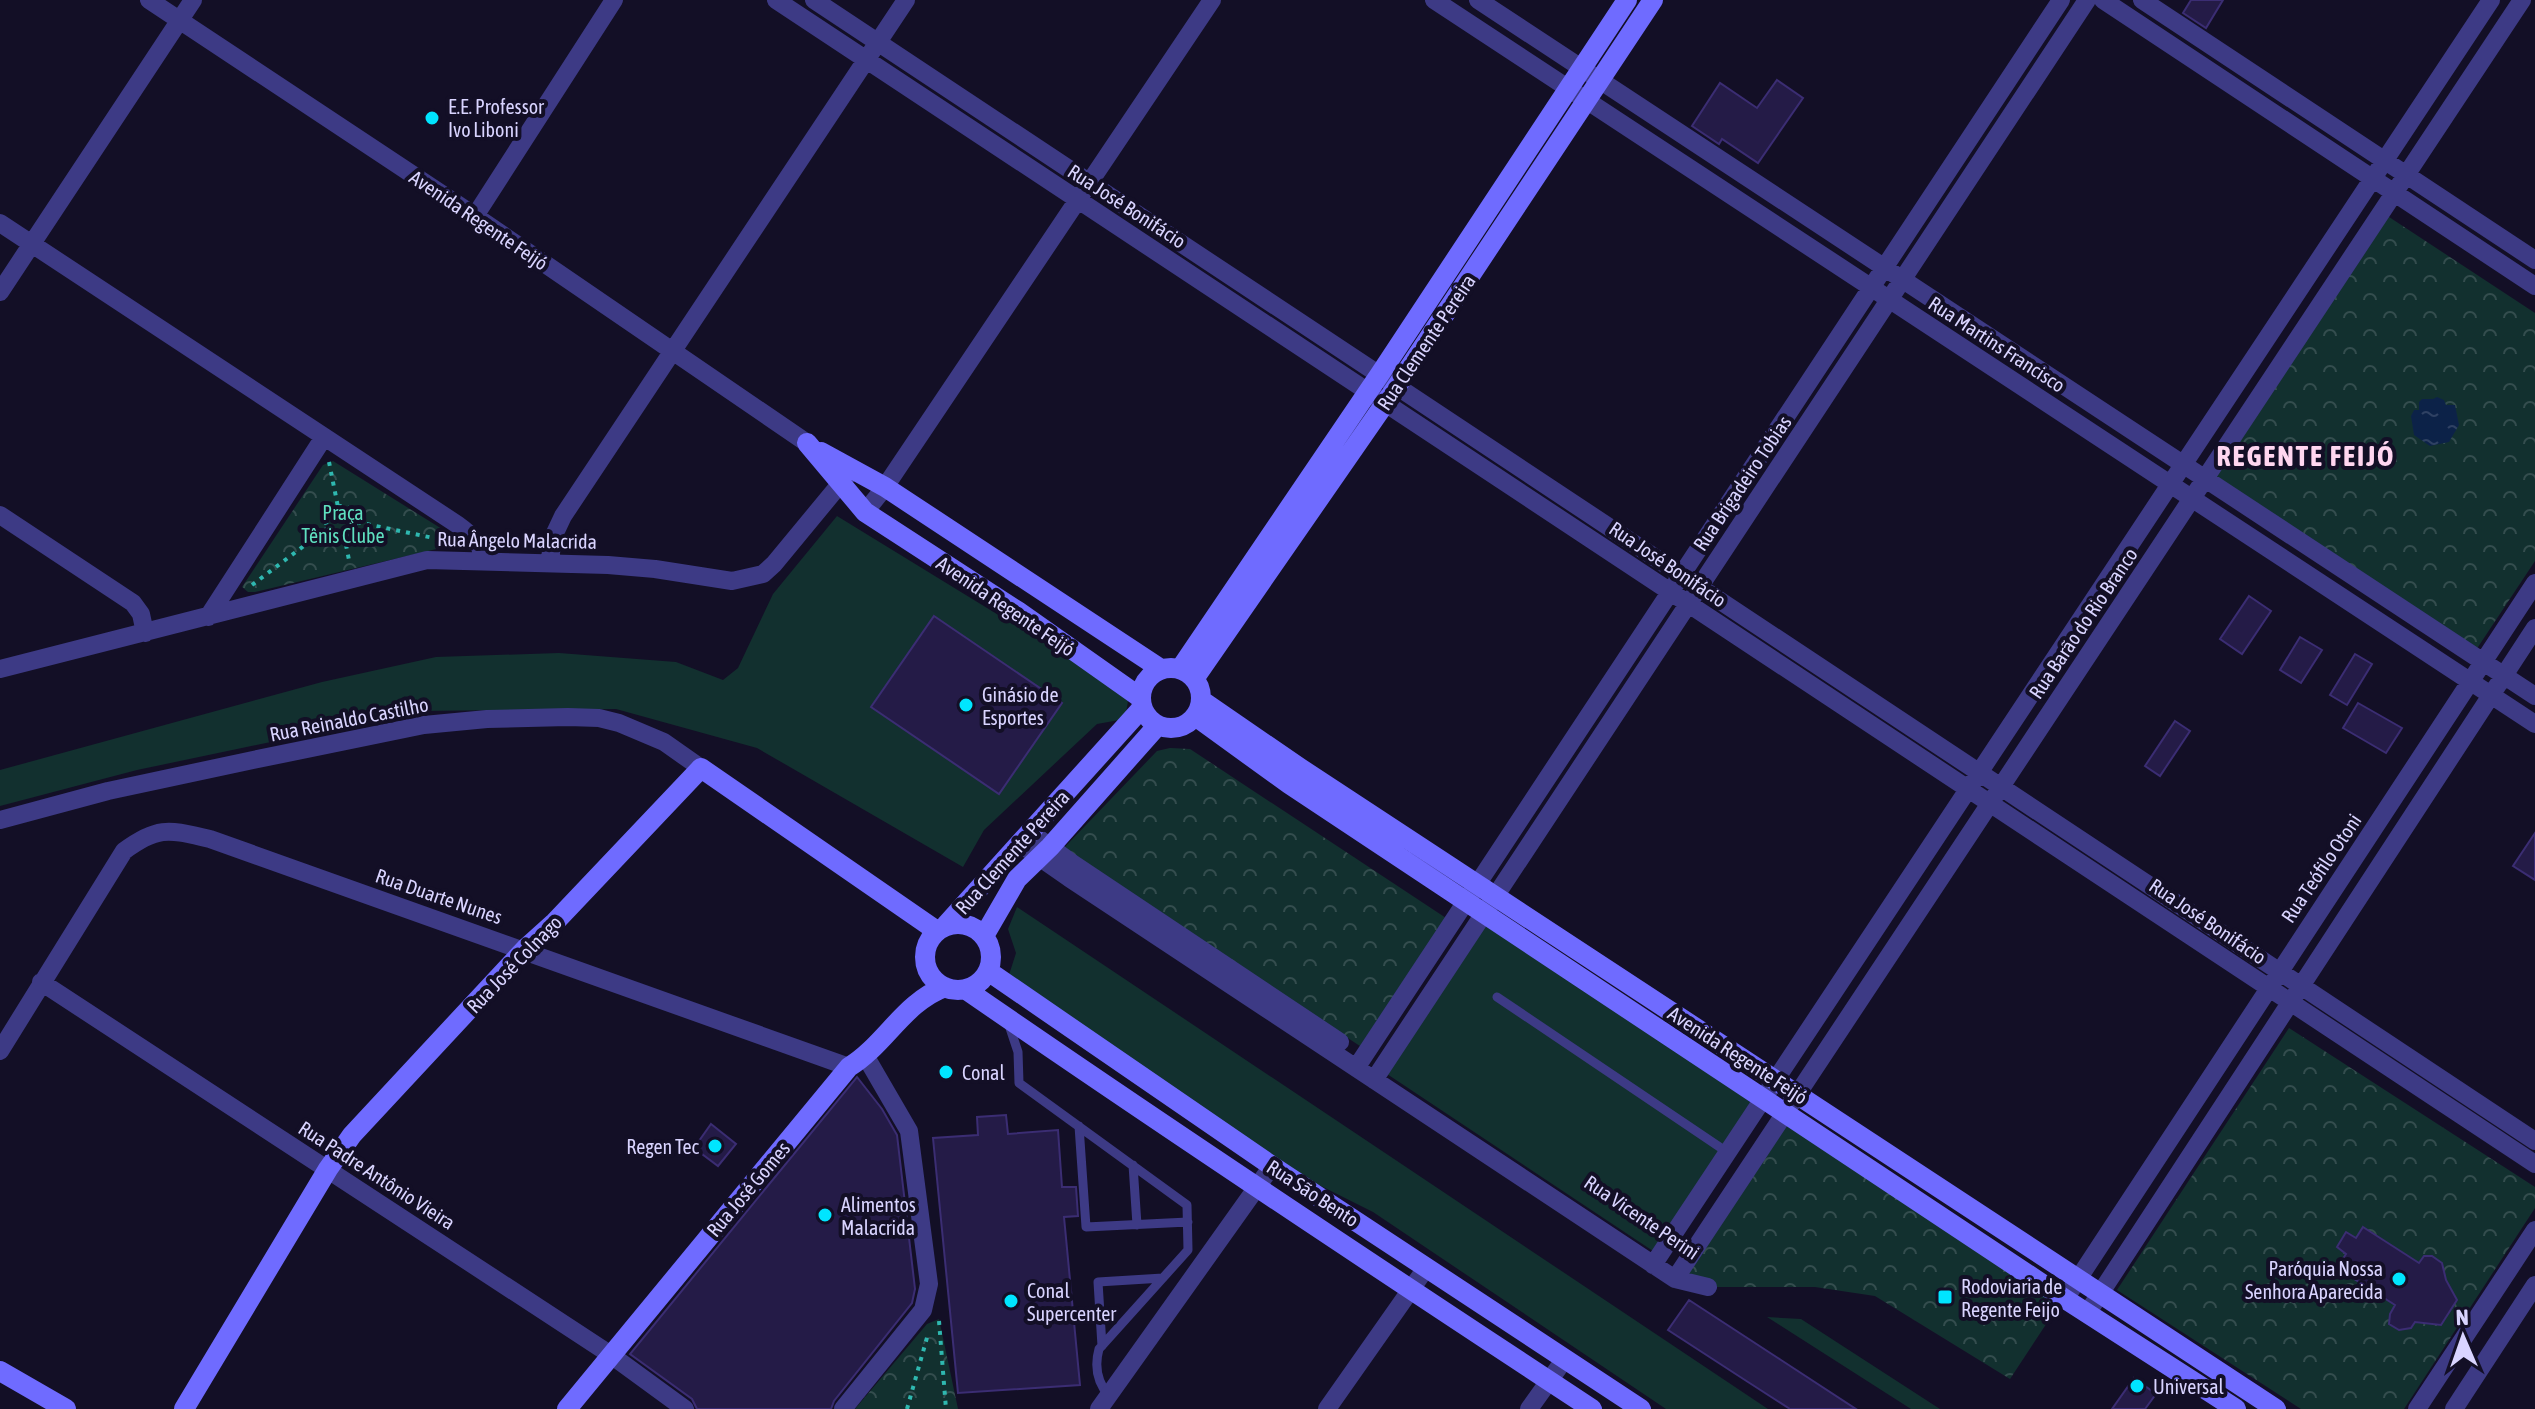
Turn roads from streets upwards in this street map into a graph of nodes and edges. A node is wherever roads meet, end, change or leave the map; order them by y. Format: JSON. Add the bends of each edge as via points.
{"nodes":[{"id":1,"x":149,"y":0,"type":"edge"},
{"id":2,"x":193,"y":0,"type":"edge"},
{"id":3,"x":614,"y":0,"type":"edge"},
{"id":4,"x":776,"y":0,"type":"edge"},
{"id":5,"x":814,"y":0,"type":"edge"},
{"id":6,"x":906,"y":0,"type":"edge"},
{"id":7,"x":1212,"y":0,"type":"edge"},
{"id":8,"x":1434,"y":0,"type":"edge"},
{"id":9,"x":1478,"y":0,"type":"edge"},
{"id":10,"x":1627,"y":0,"type":"edge"},
{"id":11,"x":1653,"y":0,"type":"edge"},
{"id":12,"x":2061,"y":0,"type":"edge"},
{"id":13,"x":2087,"y":0,"type":"edge"},
{"id":14,"x":2103,"y":0,"type":"edge"},
{"id":15,"x":2142,"y":0,"type":"edge"},
{"id":16,"x":2491,"y":0,"type":"edge"},
{"id":17,"x":2522,"y":0,"type":"edge"},
{"id":18,"x":180,"y":20,"type":"junction"},
{"id":19,"x":878,"y":43,"type":"junction"},
{"id":20,"x":866,"y":60,"type":"junction"},
{"id":21,"x":1582,"y":68,"type":"junction"},
{"id":22,"x":1599,"y":81,"type":"junction"},
{"id":23,"x":1569,"y":88,"type":"junction"},
{"id":24,"x":1587,"y":101,"type":"junction"},
{"id":25,"x":2385,"y":161,"type":"junction"},
{"id":26,"x":2406,"y":175,"type":"junction"},
{"id":27,"x":2372,"y":179,"type":"junction"},
{"id":28,"x":1089,"y":183,"type":"junction"},
{"id":29,"x":2394,"y":193,"type":"junction"},
{"id":30,"x":1077,"y":199,"type":"junction"},
{"id":31,"x":1785,"y":203,"type":"junction"},
{"id":32,"x":475,"y":216,"type":"junction"},
{"id":33,"x":0,"y":223,"type":"edge"},
{"id":34,"x":1772,"y":224,"type":"junction"},
{"id":35,"x":32,"y":244,"type":"junction"},
{"id":36,"x":2535,"y":260,"type":"edge"},
{"id":37,"x":1884,"y":268,"type":"junction"},
{"id":38,"x":1902,"y":280,"type":"junction"},
{"id":39,"x":2535,"y":286,"type":"edge"},
{"id":40,"x":1872,"y":288,"type":"junction"},
{"id":41,"x":0,"y":292,"type":"edge"},
{"id":42,"x":1890,"y":300,"type":"junction"},
{"id":43,"x":672,"y":352,"type":"junction"},
{"id":44,"x":1383,"y":389,"type":"junction"},
{"id":45,"x":324,"y":437,"type":"junction"},
{"id":46,"x":807,"y":443,"type":"joint"},
{"id":47,"x":2183,"y":465,"type":"junction"},
{"id":48,"x":847,"y":476,"type":"junction"},
{"id":49,"x":2204,"y":479,"type":"junction"},
{"id":50,"x":2171,"y":484,"type":"junction"},
{"id":51,"x":885,"y":487,"type":"junction"},
{"id":52,"x":2192,"y":499,"type":"junction"},
{"id":53,"x":865,"y":512,"type":"junction"},
{"id":54,"x":0,"y":515,"type":"edge"},
{"id":55,"x":484,"y":554,"type":"junction"},
{"id":56,"x":549,"y":562,"type":"junction"},
{"id":57,"x":1681,"y":575,"type":"junction"},
{"id":58,"x":2535,"y":583,"type":"edge"},
{"id":59,"x":1035,"y":586,"type":"junction"},
{"id":60,"x":1699,"y":587,"type":"junction"},
{"id":61,"x":1670,"y":591,"type":"junction"},
{"id":62,"x":1688,"y":604,"type":"junction"},
{"id":63,"x":1019,"y":612,"type":"junction"},
{"id":64,"x":208,"y":617,"type":"junction"},
{"id":65,"x":2535,"y":628,"type":"edge"},
{"id":66,"x":145,"y":633,"type":"junction"},
{"id":67,"x":2483,"y":662,"type":"junction"},
{"id":68,"x":0,"y":669,"type":"edge"},
{"id":69,"x":1178,"y":673,"type":"junction"},
{"id":70,"x":2504,"y":676,"type":"junction"},
{"id":71,"x":2471,"y":682,"type":"junction"},
{"id":72,"x":2492,"y":695,"type":"junction"},
{"id":73,"x":2535,"y":696,"type":"edge"},
{"id":74,"x":1141,"y":703,"type":"junction"},
{"id":75,"x":1198,"y":708,"type":"junction"},
{"id":76,"x":2535,"y":724,"type":"edge"},
{"id":77,"x":1158,"y":725,"type":"junction"},
{"id":78,"x":1582,"y":725,"type":"junction"},
{"id":79,"x":1600,"y":737,"type":"junction"},
{"id":80,"x":701,"y":768,"type":"junction"},
{"id":81,"x":1979,"y":773,"type":"junction"},
{"id":82,"x":2000,"y":787,"type":"junction"},
{"id":83,"x":1967,"y":789,"type":"junction"},
{"id":84,"x":1989,"y":803,"type":"junction"},
{"id":85,"x":0,"y":820,"type":"edge"},
{"id":86,"x":1025,"y":837,"type":"junction"},
{"id":87,"x":1045,"y":852,"type":"junction"},
{"id":88,"x":1472,"y":892,"type":"junction"},
{"id":89,"x":1490,"y":904,"type":"junction"},
{"id":90,"x":941,"y":928,"type":"junction"},
{"id":91,"x":984,"y":936,"type":"junction"},
{"id":92,"x":525,"y":949,"type":"junction"},
{"id":93,"x":988,"y":971,"type":"junction"},
{"id":94,"x":2279,"y":971,"type":"junction"},
{"id":95,"x":41,"y":982,"type":"junction"},
{"id":96,"x":2301,"y":986,"type":"junction"},
{"id":97,"x":2267,"y":987,"type":"junction"},
{"id":98,"x":955,"y":988,"type":"junction"},
{"id":99,"x":2290,"y":1002,"type":"junction"},
{"id":100,"x":0,"y":1051,"type":"edge"},
{"id":101,"x":857,"y":1062,"type":"junction"},
{"id":102,"x":1359,"y":1063,"type":"junction"},
{"id":103,"x":1378,"y":1075,"type":"junction"},
{"id":104,"x":1770,"y":1089,"type":"junction"},
{"id":105,"x":1791,"y":1103,"type":"junction"},
{"id":106,"x":2535,"y":1141,"type":"edge"},
{"id":107,"x":2535,"y":1164,"type":"edge"},
{"id":108,"x":1272,"y":1166,"type":"junction"},
{"id":109,"x":328,"y":1169,"type":"junction"},
{"id":110,"x":1256,"y":1188,"type":"junction"},
{"id":111,"x":1980,"y":1214,"type":"junction"},
{"id":112,"x":2535,"y":1230,"type":"edge"},
{"id":113,"x":1967,"y":1231,"type":"junction"},
{"id":114,"x":1656,"y":1260,"type":"junction"},
{"id":115,"x":1426,"y":1268,"type":"junction"},
{"id":116,"x":1678,"y":1274,"type":"joint"},
{"id":117,"x":2076,"y":1278,"type":"junction"},
{"id":118,"x":2535,"y":1285,"type":"edge"},
{"id":119,"x":1411,"y":1288,"type":"junction"},
{"id":120,"x":2100,"y":1294,"type":"junction"},
{"id":121,"x":2065,"y":1299,"type":"junction"},
{"id":122,"x":2088,"y":1312,"type":"junction"},
{"id":123,"x":2467,"y":1333,"type":"junction"},
{"id":124,"x":2494,"y":1348,"type":"junction"},
{"id":125,"x":2190,"y":1352,"type":"junction"},
{"id":126,"x":611,"y":1355,"type":"junction"},
{"id":127,"x":1564,"y":1360,"type":"junction"},
{"id":128,"x":2177,"y":1370,"type":"junction"},
{"id":129,"x":0,"y":1371,"type":"edge"},
{"id":130,"x":1548,"y":1380,"type":"junction"},
{"id":131,"x":2248,"y":1401,"type":"edge"},
{"id":132,"x":1104,"y":1402,"type":"edge"},
{"id":133,"x":66,"y":1409,"type":"edge"},
{"id":134,"x":184,"y":1409,"type":"edge"},
{"id":135,"x":567,"y":1409,"type":"edge"},
{"id":136,"x":685,"y":1409,"type":"edge"},
{"id":137,"x":843,"y":1409,"type":"edge"},
{"id":138,"x":1327,"y":1409,"type":"edge"},
{"id":139,"x":1529,"y":1409,"type":"edge"},
{"id":140,"x":1592,"y":1409,"type":"edge"},
{"id":141,"x":1641,"y":1409,"type":"edge"},
{"id":142,"x":2236,"y":1409,"type":"edge"},
{"id":143,"x":2276,"y":1409,"type":"edge"},
{"id":144,"x":2417,"y":1409,"type":"edge"},
{"id":145,"x":2454,"y":1409,"type":"edge"}],
"edges":[{"from":1,"to":18,"type":"street","name":"Avenida Regente Feijó"},
{"from":2,"to":18,"type":"street"},
{"from":3,"to":32,"type":"street"},
{"from":4,"to":20,"type":"street","name":"Rua José Bonifácio"},
{"from":5,"to":19,"type":"street","name":"Rua José Bonifácio"},
{"from":6,"to":19,"type":"street"},
{"from":7,"to":28,"type":"street"},
{"from":8,"to":23,"type":"street","name":"Rua Martins Francisco"},
{"from":9,"to":21,"type":"street","name":"Rua Martins Francisco"},
{"from":10,"to":21,"type":"street","name":"Rua Clemente Pereira"},
{"from":11,"to":22,"type":"street","name":"Rua Clemente Pereira"},
{"from":12,"to":37,"type":"street","name":"Rua Brigadeiro Tobias"},
{"from":13,"to":38,"type":"street","name":"Rua Brigadeiro Tobias"},
{"from":14,"to":27,"type":"street"},
{"from":15,"to":25,"type":"street"},
{"from":16,"to":25,"type":"street","name":"Rua Barão do Rio Branco"},
{"from":17,"to":26,"type":"street","name":"Rua Barão do Rio Branco"},
{"from":18,"to":32,"type":"street","name":"Avenida Regente Feijó"},
{"from":18,"to":35,"type":"street"},
{"from":19,"to":20,"type":"street"},
{"from":19,"to":28,"type":"street","name":"Rua José Bonifácio"},
{"from":20,"to":30,"type":"street","name":"Rua José Bonifácio"},
{"from":20,"to":43,"type":"street"},
{"from":21,"to":22,"type":"street","name":"Rua Martins Francisco"},
{"from":21,"to":23,"type":"street","name":"Rua Clemente Pereira"},
{"from":22,"to":24,"type":"street","name":"Rua Clemente Pereira"},
{"from":22,"to":31,"type":"street","name":"Rua Martins Francisco"},
{"from":23,"to":24,"type":"street","name":"Rua Martins Francisco"},
{"from":23,"to":44,"type":"street","name":"Rua Clemente Pereira"},
{"from":24,"to":34,"type":"street","name":"Rua Martins Francisco"},
{"from":24,"to":44,"type":"street","name":"Rua Clemente Pereira"},
{"from":25,"to":26,"type":"street"},
{"from":25,"to":27,"type":"street","name":"Rua Barão do Rio Branco"},
{"from":26,"to":29,"type":"street","name":"Rua Barão do Rio Branco"},
{"from":26,"to":36,"type":"street"},
{"from":27,"to":29,"type":"street"},
{"from":27,"to":47,"type":"street","name":"Rua Barão do Rio Branco"},
{"from":28,"to":30,"type":"street"},
{"from":28,"to":44,"type":"street","name":"Rua José Bonifácio"},
{"from":29,"to":39,"type":"street"},
{"from":29,"to":49,"type":"street","name":"Rua Barão do Rio Branco"},
{"from":30,"to":44,"type":"street","name":"Rua José Bonifácio"},
{"from":30,"to":51,"type":"street"},
{"from":31,"to":34,"type":"street"},
{"from":31,"to":37,"type":"street","name":"Rua Martins Francisco"},
{"from":32,"to":43,"type":"street","name":"Avenida Regente Feijó"},
{"from":33,"to":35,"type":"street"},
{"from":34,"to":40,"type":"street","name":"Rua Martins Francisco"},
{"from":35,"to":41,"type":"street"},
{"from":35,"to":45,"type":"street"},
{"from":37,"to":38,"type":"street","name":"Rua Martins Francisco"},
{"from":37,"to":40,"type":"street","name":"Rua Brigadeiro Tobias"},
{"from":38,"to":42,"type":"street","name":"Rua Brigadeiro Tobias"},
{"from":38,"to":47,"type":"street","name":"Rua Martins Francisco"},
{"from":40,"to":42,"type":"street","name":"Rua Martins Francisco"},
{"from":40,"to":57,"type":"street","name":"Rua Brigadeiro Tobias"},
{"from":42,"to":50,"type":"street","name":"Rua Martins Francisco"},
{"from":42,"to":60,"type":"street","name":"Rua Brigadeiro Tobias"},
{"from":43,"to":46,"type":"street","name":"Avenida Regente Feijó"},
{"from":43,"to":56,"type":"street","via":[[563,516]]},
{"from":44,"to":57,"type":"street","name":"Rua José Bonifácio"},
{"from":44,"to":61,"type":"street","name":"Rua José Bonifácio"},
{"from":44,"to":69,"type":"street","name":"Rua Clemente Pereira"},
{"from":45,"to":55,"type":"street","via":[[471,534]]},
{"from":45,"to":64,"type":"street"},
{"from":46,"to":48,"type":"street","name":"Avenida Regente Feijó"},
{"from":47,"to":49,"type":"street","name":"Rua Martins Francisco"},
{"from":47,"to":50,"type":"street","name":"Rua Barão do Rio Branco"},
{"from":48,"to":51,"type":"street","name":"Avenida Regente Feijó"},
{"from":48,"to":53,"type":"street","name":"Avenida Regente Feijó"},
{"from":48,"to":56,"type":"street","name":"Rua Ângelo Malacrida","via":[[774,564],[748,579]]},
{"from":49,"to":52,"type":"street","name":"Rua Barão do Rio Branco"},
{"from":49,"to":67,"type":"street","name":"Rua Martins Francisco"},
{"from":50,"to":52,"type":"street","name":"Rua Martins Francisco"},
{"from":50,"to":81,"type":"street","name":"Rua Barão do Rio Branco"},
{"from":51,"to":53,"type":"street"},
{"from":51,"to":59,"type":"street","name":"Avenida Regente Feijó"},
{"from":52,"to":71,"type":"street","name":"Rua Martins Francisco"},
{"from":52,"to":82,"type":"street","name":"Rua Barão do Rio Branco"},
{"from":53,"to":63,"type":"street","name":"Avenida Regente Feijó"},
{"from":54,"to":66,"type":"street","via":[[133,603]]},
{"from":55,"to":56,"type":"street","name":"Rua Ângelo Malacrida"},
{"from":55,"to":64,"type":"street","name":"Rua Ângelo Malacrida","via":[[427,560]]},
{"from":57,"to":60,"type":"street","name":"Rua José Bonifácio"},
{"from":57,"to":61,"type":"street","name":"Rua Brigadeiro Tobias"},
{"from":58,"to":67,"type":"street","name":"Rua Teófilo Otoni"},
{"from":59,"to":63,"type":"street"},
{"from":59,"to":69,"type":"street","name":"Avenida Regente Feijó"},
{"from":60,"to":62,"type":"street","name":"Rua Brigadeiro Tobias"},
{"from":60,"to":81,"type":"street","name":"Rua José Bonifácio"},
{"from":61,"to":62,"type":"street","name":"Rua José Bonifácio"},
{"from":61,"to":78,"type":"street","name":"Rua Brigadeiro Tobias"},
{"from":62,"to":79,"type":"street","name":"Rua Brigadeiro Tobias"},
{"from":62,"to":83,"type":"street","name":"Rua José Bonifácio"},
{"from":63,"to":74,"type":"street","name":"Avenida Regente Feijó"},
{"from":64,"to":66,"type":"street","name":"Rua Ângelo Malacrida"},
{"from":65,"to":70,"type":"street"},
{"from":66,"to":68,"type":"street","name":"Rua Ângelo Malacrida"},
{"from":67,"to":70,"type":"street","name":"Rua Martins Francisco"},
{"from":67,"to":71,"type":"street","name":"Rua Teófilo Otoni"},
{"from":69,"to":74,"type":"street","via":[[1144,683]]},
{"from":69,"to":75,"type":"street","via":[[1200,689]]},
{"from":70,"to":72,"type":"street"},
{"from":70,"to":73,"type":"street","name":"Rua Martins Francisco"},
{"from":71,"to":72,"type":"street","name":"Rua Martins Francisco"},
{"from":71,"to":94,"type":"street","name":"Rua Teófilo Otoni"},
{"from":72,"to":76,"type":"street","name":"Rua Martins Francisco"},
{"from":72,"to":96,"type":"street"},
{"from":74,"to":77,"type":"street"},
{"from":74,"to":86,"type":"street","name":"Rua Clemente Pereira"},
{"from":75,"to":77,"type":"street","via":[[1178,727]]},
{"from":75,"to":88,"type":"street","name":"Avenida Regente Feijó"},
{"from":77,"to":87,"type":"street","name":"Rua Clemente Pereira"},
{"from":78,"to":79,"type":"street"},
{"from":78,"to":88,"type":"street","name":"Rua Brigadeiro Tobias"},
{"from":79,"to":89,"type":"street","name":"Rua Brigadeiro Tobias"},
{"from":80,"to":85,"type":"street","name":"Rua Reinaldo Castilho","via":[[664,742],[599,718],[487,719],[424,725],[253,760]]},
{"from":80,"to":90,"type":"street"},
{"from":80,"to":92,"type":"street","name":"Rua José Colnago"},
{"from":81,"to":82,"type":"street","name":"Rua José Bonifácio"},
{"from":81,"to":83,"type":"street","name":"Rua Barão do Rio Branco"},
{"from":82,"to":84,"type":"street","name":"Rua Barão do Rio Branco"},
{"from":82,"to":94,"type":"street","name":"Rua José Bonifácio"},
{"from":83,"to":84,"type":"street","name":"Rua José Bonifácio"},
{"from":83,"to":104,"type":"street","name":"Rua Barão do Rio Branco"},
{"from":84,"to":97,"type":"street","name":"Rua José Bonifácio"},
{"from":84,"to":105,"type":"street","name":"Rua Barão do Rio Branco"},
{"from":86,"to":87,"type":"street","name":"Rua Vicente Perini"},
{"from":86,"to":90,"type":"street","name":"Rua Clemente Pereira"},
{"from":87,"to":91,"type":"street","name":"Rua Clemente Pereira","via":[[1017,879]]},
{"from":87,"to":102,"type":"street","name":"Rua Vicente Perini"},
{"from":88,"to":89,"type":"street","name":"Avenida Regente Feijó"},
{"from":88,"to":102,"type":"street","name":"Rua Brigadeiro Tobias"},
{"from":89,"to":103,"type":"street","name":"Rua Brigadeiro Tobias"},
{"from":89,"to":104,"type":"street","name":"Avenida Regente Feijó"},
{"from":90,"to":91,"type":"street","via":[[966,925]]},
{"from":90,"to":98,"type":"street","via":[[929,939],[924,960],[932,978]]},
{"from":91,"to":93,"type":"street","via":[[991,953]]},
{"from":92,"to":95,"type":"street","name":"Rua Duarte Nunes","via":[[210,839],[163,831],[147,834],[124,851]]},
{"from":92,"to":101,"type":"street","name":"Rua Duarte Nunes"},
{"from":92,"to":109,"type":"street","name":"Rua José Colnago","via":[[362,1123]]},
{"from":93,"to":98,"type":"street","via":[[974,986]]},
{"from":93,"to":108,"type":"street","name":"Rua São Bento"},
{"from":94,"to":96,"type":"street","name":"Rua José Bonifácio"},
{"from":94,"to":97,"type":"street","name":"Rua Teófilo Otoni"},
{"from":95,"to":100,"type":"street"},
{"from":95,"to":109,"type":"street","name":"Rua Padre Antônio Vieira"},
{"from":96,"to":99,"type":"street"},
{"from":96,"to":106,"type":"street","name":"Rua José Bonifácio"},
{"from":97,"to":99,"type":"street","name":"Rua José Bonifácio"},
{"from":97,"to":117,"type":"street","name":"Rua Teófilo Otoni"},
{"from":98,"to":101,"type":"street","name":"Rua José Gomes","via":[[925,996]]},
{"from":98,"to":110,"type":"street","name":"Rua São Bento"},
{"from":99,"to":107,"type":"street","name":"Rua José Bonifácio"},
{"from":99,"to":120,"type":"street"},
{"from":101,"to":126,"type":"street","name":"Rua José Gomes"},
{"from":101,"to":137,"type":"street","via":[[909,1131],[931,1314]]},
{"from":102,"to":103,"type":"street","name":"Rua Vicente Perini"},
{"from":103,"to":114,"type":"street","name":"Rua Vicente Perini"},
{"from":104,"to":105,"type":"street","name":"Avenida Regente Feijó"},
{"from":104,"to":114,"type":"street","name":"Rua Barão do Rio Branco"},
{"from":105,"to":111,"type":"street","name":"Avenida Regente Feijó"},
{"from":105,"to":113,"type":"street","name":"Avenida Regente Feijó"},
{"from":105,"to":116,"type":"street","name":"Rua Barão do Rio Branco"},
{"from":108,"to":110,"type":"street"},
{"from":108,"to":115,"type":"street","name":"Rua São Bento"},
{"from":109,"to":126,"type":"street","name":"Rua Padre Antônio Vieira"},
{"from":109,"to":134,"type":"street","name":"Rua José Colnago"},
{"from":110,"to":119,"type":"street","name":"Rua São Bento"},
{"from":110,"to":132,"type":"street"},
{"from":111,"to":113,"type":"street"},
{"from":111,"to":117,"type":"street","name":"Avenida Regente Feijó"},
{"from":112,"to":123,"type":"street"},
{"from":113,"to":121,"type":"street","name":"Avenida Regente Feijó"},
{"from":114,"to":116,"type":"street","name":"Rua Vicente Perini"},
{"from":115,"to":119,"type":"street"},
{"from":115,"to":127,"type":"street","name":"Rua São Bento"},
{"from":117,"to":120,"type":"street","name":"Avenida Regente Feijó"},
{"from":117,"to":121,"type":"street","name":"Rua Teófilo Otoni"},
{"from":118,"to":124,"type":"street"},
{"from":119,"to":130,"type":"street","name":"Rua São Bento"},
{"from":119,"to":138,"type":"street"},
{"from":120,"to":122,"type":"street"},
{"from":120,"to":125,"type":"street","name":"Avenida Regente Feijó"},
{"from":121,"to":122,"type":"street","name":"Avenida Regente Feijó"},
{"from":122,"to":128,"type":"street","name":"Avenida Regente Feijó"},
{"from":123,"to":124,"type":"street"},
{"from":123,"to":144,"type":"street"},
{"from":124,"to":145,"type":"street"},
{"from":125,"to":128,"type":"street"},
{"from":125,"to":131,"type":"street","name":"Avenida Regente Feijó"},
{"from":126,"to":135,"type":"street","name":"Rua José Gomes"},
{"from":126,"to":136,"type":"street","name":"Rua Padre Antônio Vieira"},
{"from":127,"to":130,"type":"street"},
{"from":127,"to":141,"type":"street","name":"Rua São Bento"},
{"from":128,"to":142,"type":"street","name":"Avenida Regente Feijó"},
{"from":129,"to":133,"type":"street"},
{"from":130,"to":139,"type":"street"},
{"from":130,"to":140,"type":"street","name":"Rua São Bento"},
{"from":131,"to":143,"type":"street","name":"Avenida Regente Feijó"}]}
